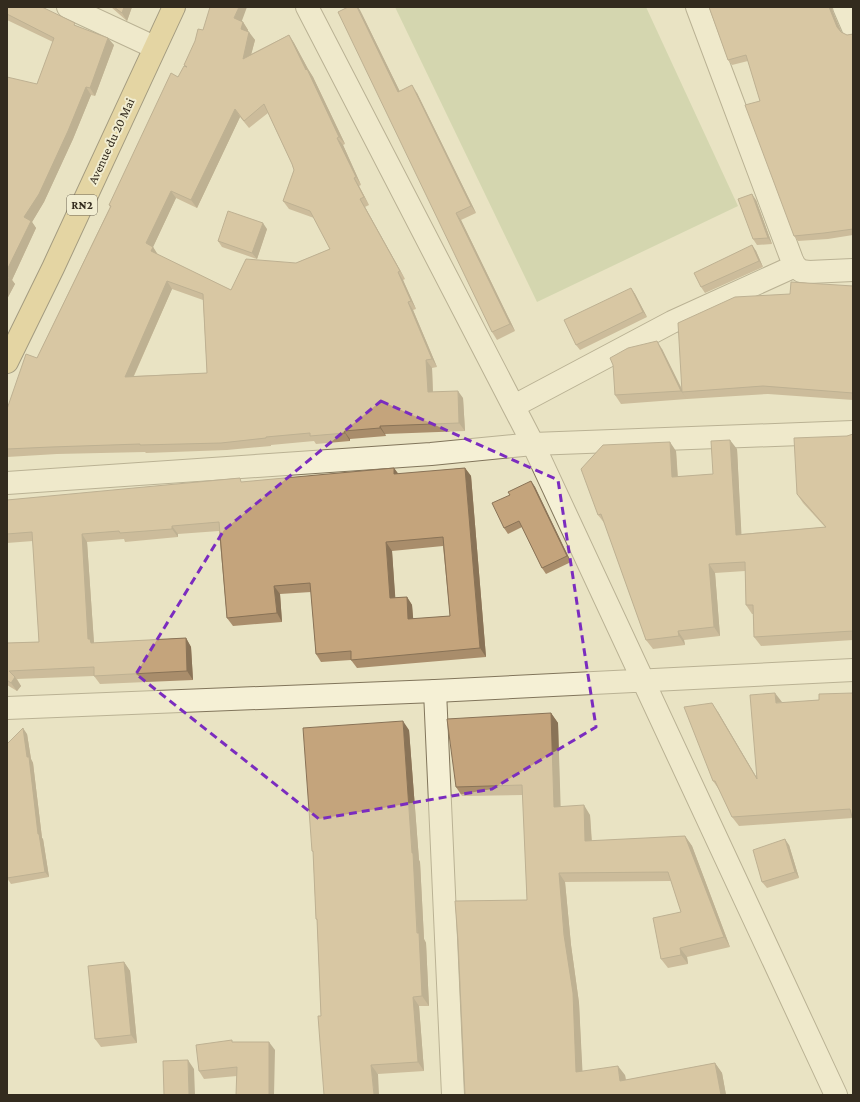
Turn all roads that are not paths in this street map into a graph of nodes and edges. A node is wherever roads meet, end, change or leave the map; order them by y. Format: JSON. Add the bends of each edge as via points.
{"nodes":[{"id":1,"x":68,"y":7,"type":"edge"},
{"id":2,"x":174,"y":7,"type":"edge"},
{"id":3,"x":308,"y":7,"type":"edge"},
{"id":4,"x":696,"y":7,"type":"edge"},
{"id":5,"x":844,"y":7,"type":"edge"},
{"id":6,"x":853,"y":28,"type":"edge"},
{"id":7,"x":154,"y":47,"type":"junction"},
{"id":8,"x":795,"y":266,"type":"junction"},
{"id":9,"x":853,"y":270,"type":"edge"},
{"id":10,"x":7,"y":362,"type":"edge"},
{"id":11,"x":514,"y":406,"type":"junction"},
{"id":12,"x":853,"y":432,"type":"edge"},
{"id":13,"x":533,"y":444,"type":"junction"},
{"id":14,"x":7,"y":483,"type":"edge"},
{"id":15,"x":853,"y":670,"type":"edge"},
{"id":16,"x":642,"y":680,"type":"junction"},
{"id":17,"x":435,"y":691,"type":"junction"},
{"id":18,"x":7,"y":708,"type":"edge"},
{"id":19,"x":453,"y":1095,"type":"edge"},
{"id":20,"x":836,"y":1095,"type":"edge"}],
"edges":[{"from":1,"to":7,"type":"street"},
{"from":2,"to":7,"type":"highway","name":"Avenue du 20 Mai","number":"RN2"},
{"from":3,"to":11,"type":"street"},
{"from":4,"to":8,"type":"street"},
{"from":5,"to":6,"type":"street"},
{"from":7,"to":10,"type":"highway","name":"Avenue du 20 Mai","number":"RN2"},
{"from":8,"to":9,"type":"street","via":[[802,271],[810,272]]},
{"from":8,"to":11,"type":"street","via":[[672,322]]},
{"from":11,"to":13,"type":"street"},
{"from":12,"to":13,"type":"street"},
{"from":13,"to":14,"type":"street","via":[[415,455]]},
{"from":13,"to":16,"type":"street"},
{"from":15,"to":16,"type":"street"},
{"from":16,"to":17,"type":"street"},
{"from":16,"to":20,"type":"street"},
{"from":17,"to":18,"type":"street"},
{"from":17,"to":19,"type":"street"}]}
